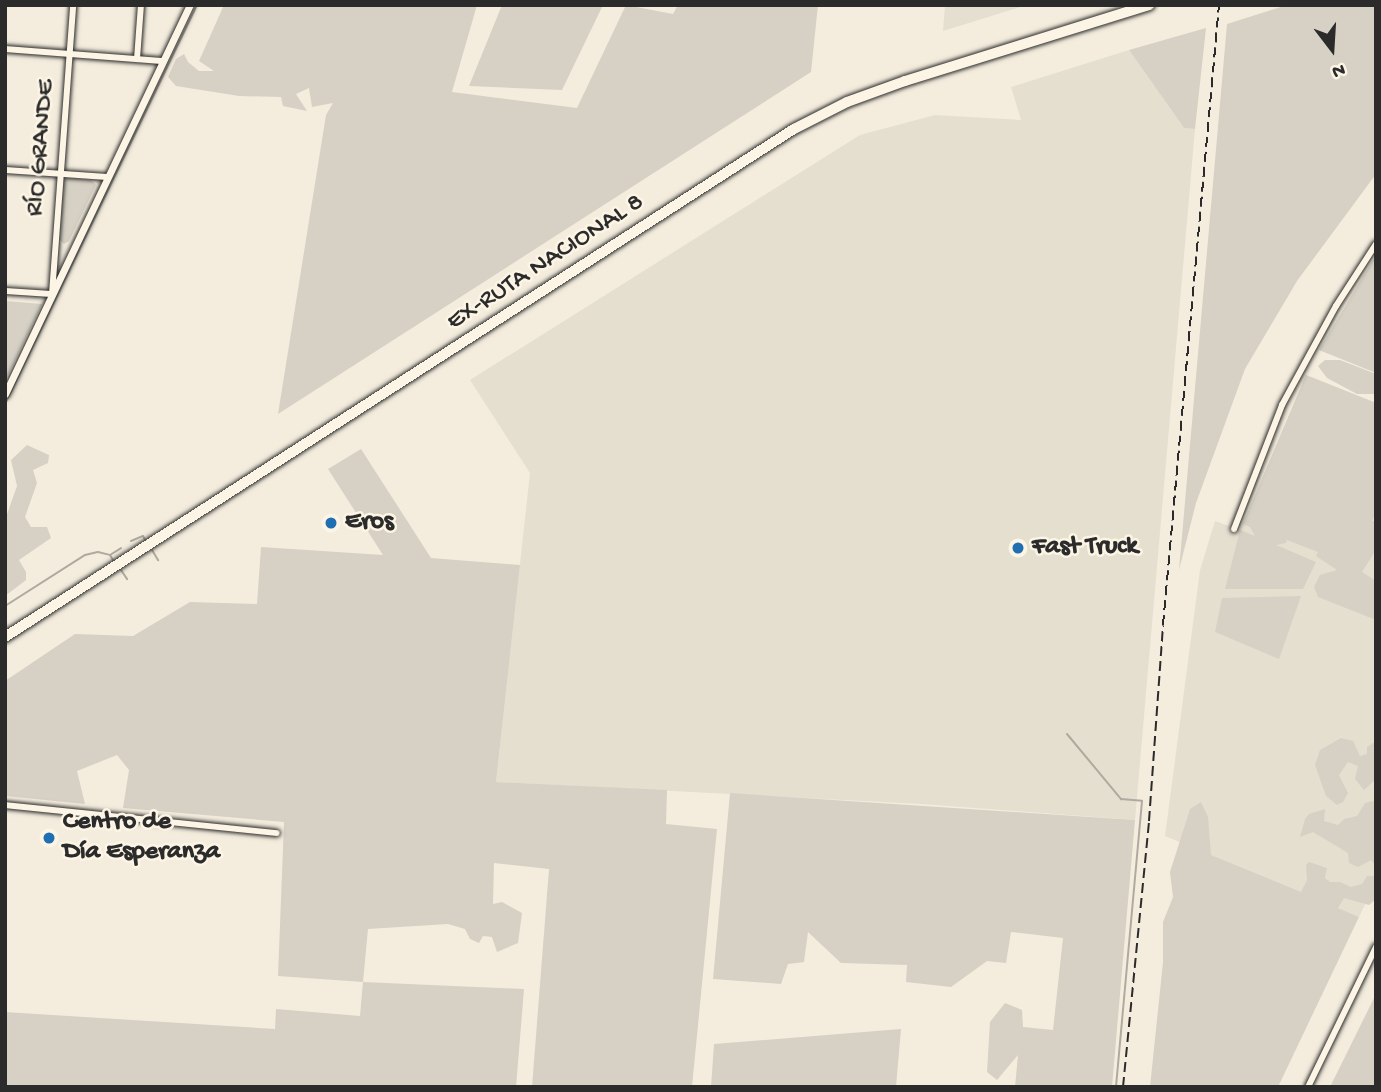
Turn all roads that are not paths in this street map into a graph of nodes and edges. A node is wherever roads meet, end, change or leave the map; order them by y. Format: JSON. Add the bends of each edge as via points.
{"nodes":[{"id":1,"x":73,"y":5,"type":"edge"},
{"id":2,"x":141,"y":5,"type":"edge"},
{"id":3,"x":190,"y":5,"type":"edge"},
{"id":4,"x":1149,"y":5,"type":"edge"},
{"id":5,"x":5,"y":49,"type":"edge"},
{"id":6,"x":69,"y":54,"type":"junction"},
{"id":7,"x":137,"y":59,"type":"junction"},
{"id":8,"x":162,"y":61,"type":"junction"},
{"id":9,"x":5,"y":170,"type":"edge"},
{"id":10,"x":59,"y":173,"type":"junction"},
{"id":11,"x":108,"y":177,"type":"junction"},
{"id":12,"x":1376,"y":244,"type":"edge"},
{"id":13,"x":5,"y":291,"type":"edge"},
{"id":14,"x":52,"y":294,"type":"junction"},
{"id":15,"x":5,"y":394,"type":"edge"},
{"id":16,"x":1234,"y":529,"type":"dead end"},
{"id":17,"x":5,"y":637,"type":"edge"},
{"id":18,"x":5,"y":806,"type":"edge"},
{"id":19,"x":277,"y":833,"type":"dead end"},
{"id":20,"x":1376,"y":947,"type":"edge"},
{"id":21,"x":1308,"y":1087,"type":"edge"}],
"edges":[{"from":1,"to":6,"type":"street","name":"RÍO GRANDE"},
{"from":2,"to":7,"type":"street"},
{"from":3,"to":8,"type":"street"},
{"from":4,"to":17,"type":"main road","name":"EX-RUTA NACIONAL 8","via":[[905,81],[847,102],[794,129]]},
{"from":5,"to":6,"type":"street"},
{"from":6,"to":7,"type":"street"},
{"from":6,"to":10,"type":"street","name":"RÍO GRANDE"},
{"from":7,"to":8,"type":"street"},
{"from":8,"to":11,"type":"street"},
{"from":9,"to":10,"type":"street"},
{"from":10,"to":11,"type":"street"},
{"from":10,"to":14,"type":"street","name":"RÍO GRANDE"},
{"from":11,"to":14,"type":"street"},
{"from":12,"to":16,"type":"street","via":[[1282,404]]},
{"from":13,"to":14,"type":"street"},
{"from":14,"to":15,"type":"street"},
{"from":18,"to":19,"type":"street"},
{"from":20,"to":21,"type":"street"}]}
